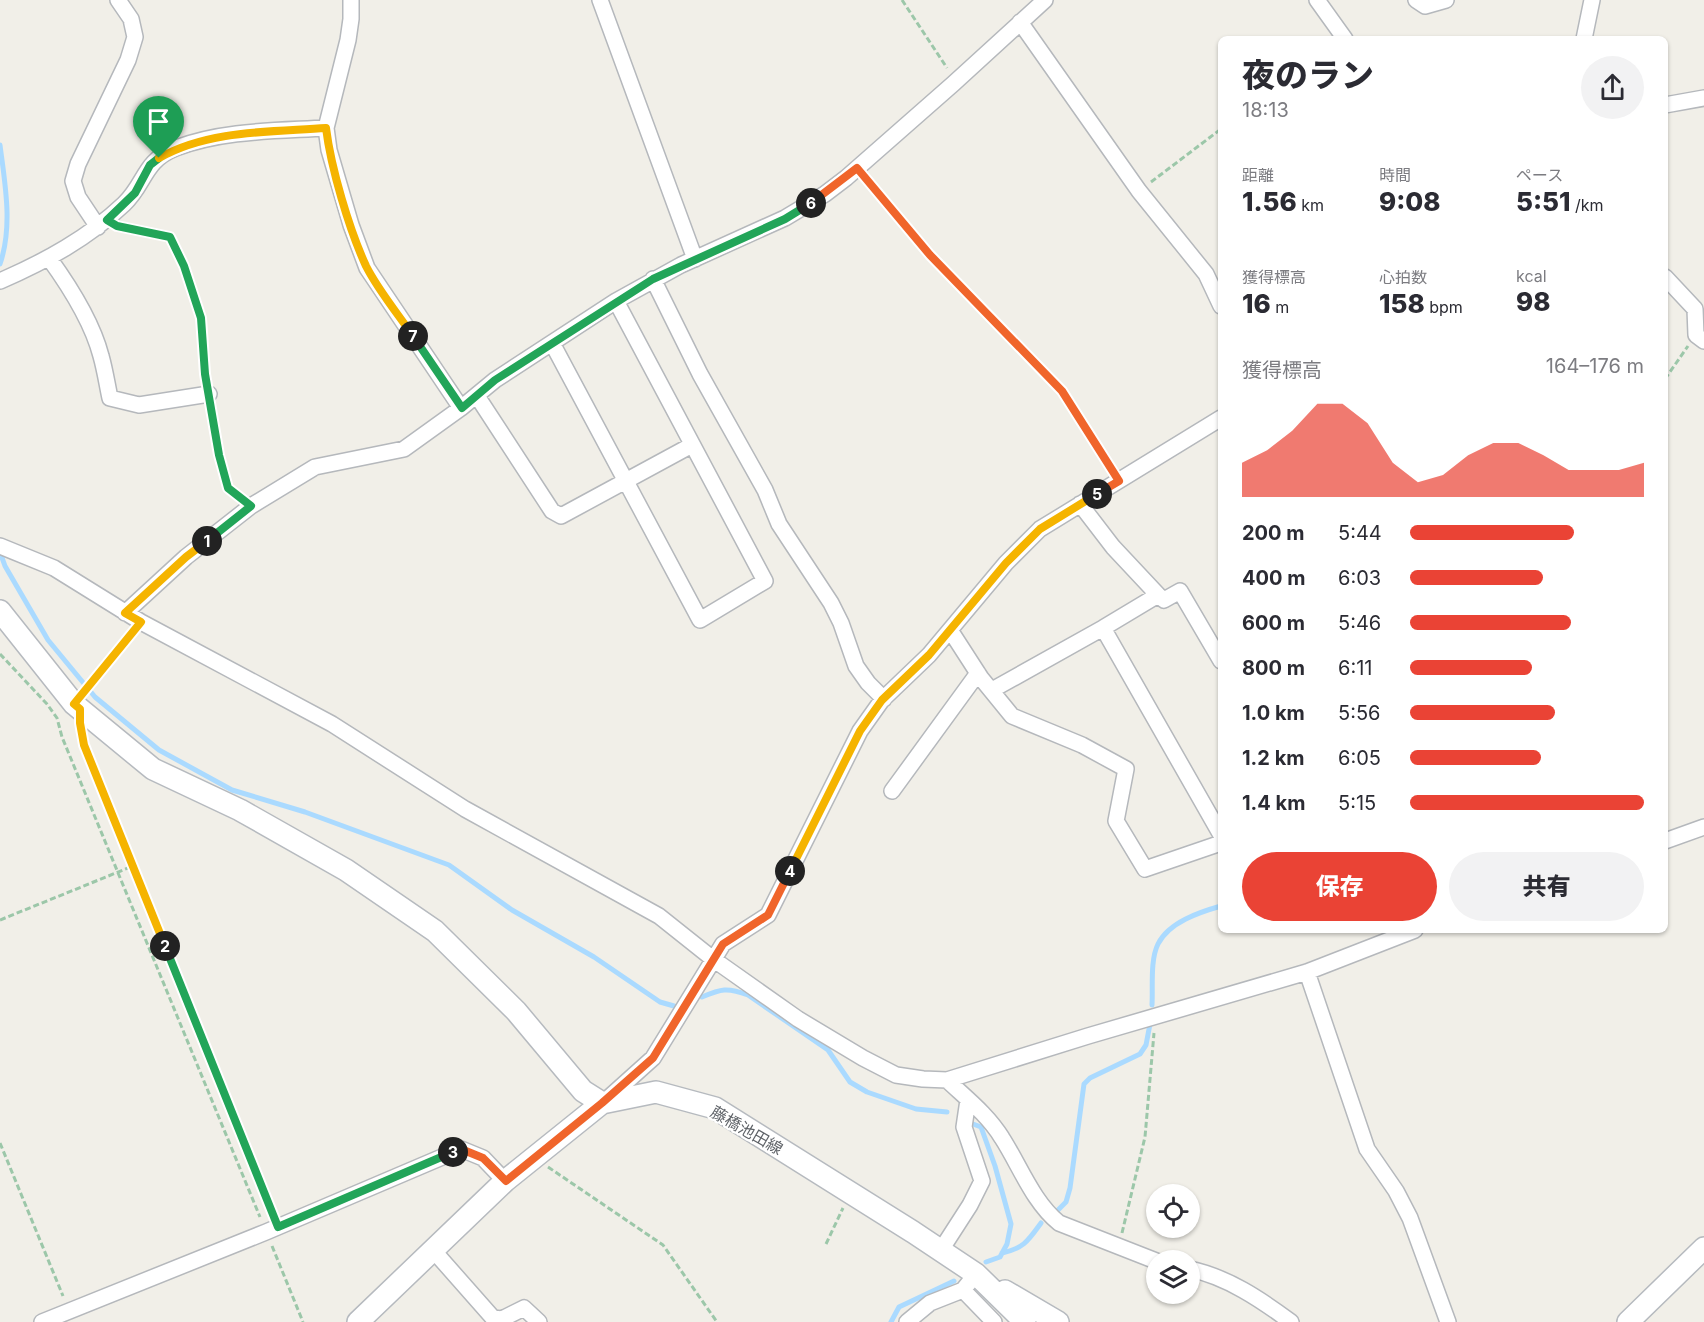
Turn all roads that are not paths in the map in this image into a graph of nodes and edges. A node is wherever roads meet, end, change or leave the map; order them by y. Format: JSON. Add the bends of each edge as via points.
{"nodes":[{"id":1,"x":118,"y":0,"type":"edge"},
{"id":2,"x":351,"y":0,"type":"edge"},
{"id":3,"x":600,"y":0,"type":"edge"},
{"id":4,"x":1045,"y":0,"type":"edge"},
{"id":5,"x":1317,"y":0,"type":"edge"},
{"id":6,"x":1416,"y":0,"type":"edge"},
{"id":7,"x":1446,"y":0,"type":"edge"},
{"id":8,"x":1592,"y":0,"type":"edge"},
{"id":9,"x":1020,"y":22,"type":"junction"},
{"id":10,"x":1343,"y":36,"type":"edge"},
{"id":11,"x":1585,"y":36,"type":"edge"},
{"id":12,"x":1704,"y":99,"type":"edge"},
{"id":13,"x":1668,"y":105,"type":"edge"},
{"id":14,"x":326,"y":128,"type":"junction"},
{"id":15,"x":103,"y":223,"type":"junction"},
{"id":16,"x":49,"y":258,"type":"junction"},
{"id":17,"x":695,"y":259,"type":"junction"},
{"id":18,"x":653,"y":279,"type":"junction"},
{"id":19,"x":1668,"y":279,"type":"edge"},
{"id":20,"x":1,"y":282,"type":"edge"},
{"id":21,"x":1218,"y":300,"type":"edge"},
{"id":22,"x":616,"y":301,"type":"junction"},
{"id":23,"x":1700,"y":306,"type":"edge"},
{"id":24,"x":1700,"y":338,"type":"edge"},
{"id":25,"x":552,"y":343,"type":"junction"},
{"id":26,"x":209,"y":394,"type":"road end"},
{"id":27,"x":477,"y":396,"type":"junction"},
{"id":28,"x":462,"y":408,"type":"junction"},
{"id":29,"x":1218,"y":420,"type":"edge"},
{"id":30,"x":692,"y":445,"type":"junction"},
{"id":31,"x":625,"y":480,"type":"junction"},
{"id":32,"x":1080,"y":504,"type":"junction"},
{"id":33,"x":0,"y":531,"type":"edge"},
{"id":34,"x":3,"y":546,"type":"edge"},
{"id":35,"x":1158,"y":595,"type":"junction"},
{"id":36,"x":0,"y":611,"type":"edge"},
{"id":37,"x":125,"y":613,"type":"junction"},
{"id":38,"x":1103,"y":628,"type":"junction"},
{"id":39,"x":950,"y":630,"type":"junction"},
{"id":40,"x":1218,"y":656,"type":"edge"},
{"id":41,"x":978,"y":673,"type":"junction"},
{"id":42,"x":992,"y":690,"type":"junction"},
{"id":43,"x":884,"y":699,"type":"junction"},
{"id":44,"x":892,"y":791,"type":"dead end"},
{"id":45,"x":1704,"y":827,"type":"edge"},
{"id":46,"x":1218,"y":830,"type":"edge"},
{"id":47,"x":1668,"y":840,"type":"edge"},
{"id":48,"x":1218,"y":844,"type":"edge"},
{"id":49,"x":1407,"y":933,"type":"edge"},
{"id":50,"x":714,"y":959,"type":"junction"},
{"id":51,"x":1307,"y":972,"type":"junction"},
{"id":52,"x":947,"y":1080,"type":"junction"},
{"id":53,"x":968,"y":1100,"type":"junction"},
{"id":54,"x":602,"y":1103,"type":"junction"},
{"id":55,"x":506,"y":1181,"type":"junction"},
{"id":56,"x":1704,"y":1248,"type":"edge"},
{"id":57,"x":433,"y":1250,"type":"junction"},
{"id":58,"x":941,"y":1250,"type":"junction"},
{"id":59,"x":1146,"y":1257,"type":"edge"},
{"id":60,"x":1200,"y":1272,"type":"edge"},
{"id":61,"x":969,"y":1282,"type":"junction"},
{"id":62,"x":1629,"y":1320,"type":"edge"},
{"id":63,"x":1287,"y":1321,"type":"edge"},
{"id":64,"x":42,"y":1322,"type":"edge"},
{"id":65,"x":358,"y":1322,"type":"edge"},
{"id":66,"x":539,"y":1322,"type":"edge"},
{"id":67,"x":907,"y":1322,"type":"edge"},
{"id":68,"x":994,"y":1322,"type":"edge"},
{"id":69,"x":1025,"y":1322,"type":"edge"},
{"id":70,"x":1058,"y":1322,"type":"edge"},
{"id":71,"x":1448,"y":1322,"type":"edge"}],
"edges":[{"from":1,"to":15,"type":"street","via":[[131,18],[135,38],[73,181],[78,197]]},
{"from":2,"to":14,"type":"street","via":[[348,40]]},
{"from":3,"to":17,"type":"street"},
{"from":4,"to":9,"type":"street"},
{"from":5,"to":10,"type":"street"},
{"from":6,"to":7,"type":"street","via":[[1425,6]]},
{"from":8,"to":11,"type":"street"},
{"from":9,"to":17,"type":"street","via":[[825,194],[785,219]]},
{"from":9,"to":21,"type":"street","via":[[1139,191],[1206,274]]},
{"from":12,"to":13,"type":"street"},
{"from":14,"to":15,"type":"street","via":[[235,135],[176,148],[150,165],[135,193]]},
{"from":14,"to":28,"type":"street","via":[[329,150],[367,268]]},
{"from":15,"to":16,"type":"street"},
{"from":16,"to":20,"type":"street"},
{"from":16,"to":26,"type":"street","via":[[86,320],[101,355],[110,398],[139,405]]},
{"from":17,"to":18,"type":"street"},
{"from":18,"to":22,"type":"street"},
{"from":18,"to":43,"type":"street","via":[[700,374],[765,490],[779,524],[842,623],[856,666]]},
{"from":19,"to":23,"type":"street"},
{"from":22,"to":25,"type":"street"},
{"from":22,"to":30,"type":"street"},
{"from":23,"to":24,"type":"street"},
{"from":25,"to":27,"type":"street"},
{"from":25,"to":31,"type":"street"},
{"from":27,"to":28,"type":"street"},
{"from":27,"to":31,"type":"street","via":[[552,511],[561,516]]},
{"from":28,"to":37,"type":"street","via":[[404,448],[315,467],[251,506],[186,557]]},
{"from":29,"to":32,"type":"street"},
{"from":30,"to":31,"type":"street"},
{"from":30,"to":31,"type":"street","via":[[765,581],[700,620]]},
{"from":32,"to":35,"type":"street"},
{"from":32,"to":39,"type":"street","via":[[1040,529]]},
{"from":33,"to":34,"type":"street"},
{"from":34,"to":37,"type":"street","via":[[54,568]]},
{"from":35,"to":38,"type":"street"},
{"from":35,"to":40,"type":"street","via":[[1164,600],[1180,591]]},
{"from":36,"to":54,"type":"main road","via":[[77,706],[153,769],[240,810],[346,870],[435,931],[516,1011],[583,1091]]},
{"from":37,"to":50,"type":"street","via":[[332,724],[465,809],[659,916]]},
{"from":38,"to":42,"type":"street"},
{"from":38,"to":46,"type":"street"},
{"from":39,"to":41,"type":"street"},
{"from":39,"to":43,"type":"street"},
{"from":41,"to":42,"type":"street"},
{"from":41,"to":44,"type":"street"},
{"from":42,"to":48,"type":"street","via":[[1012,716],[1082,745],[1126,769],[1116,821],[1145,869]]},
{"from":43,"to":50,"type":"street","via":[[860,731],[768,915],[723,944]]},
{"from":45,"to":47,"type":"street"},
{"from":49,"to":51,"type":"street"},
{"from":50,"to":52,"type":"street","via":[[798,1019],[863,1058],[896,1075]]},
{"from":50,"to":54,"type":"street","via":[[653,1058]]},
{"from":51,"to":52,"type":"street"},
{"from":51,"to":71,"type":"street","via":[[1367,1149],[1410,1218]]},
{"from":52,"to":53,"type":"street"},
{"from":53,"to":58,"type":"street","via":[[964,1127],[982,1181]]},
{"from":53,"to":59,"type":"street","via":[[1001,1136],[1046,1213],[1059,1223]]},
{"from":54,"to":55,"type":"main road","name":"藤橋池田線"},
{"from":54,"to":58,"type":"main road","name":"藤橋池田線","via":[[656,1092],[715,1108]]},
{"from":55,"to":57,"type":"main road","name":"藤橋池田線"},
{"from":55,"to":64,"type":"street","via":[[483,1158],[461,1149]]},
{"from":56,"to":62,"type":"main road"},
{"from":57,"to":65,"type":"main road","name":"藤橋池田線"},
{"from":57,"to":66,"type":"street","via":[[493,1318],[502,1319],[524,1308]]},
{"from":58,"to":61,"type":"main road","name":"藤橋池田線"},
{"from":60,"to":63,"type":"street","via":[[1222,1279],[1271,1307]]},
{"from":61,"to":67,"type":"street","via":[[930,1303]]},
{"from":61,"to":68,"type":"street"},
{"from":61,"to":69,"type":"main road","name":"藤橋池田線"},
{"from":61,"to":70,"type":"main road"}]}
